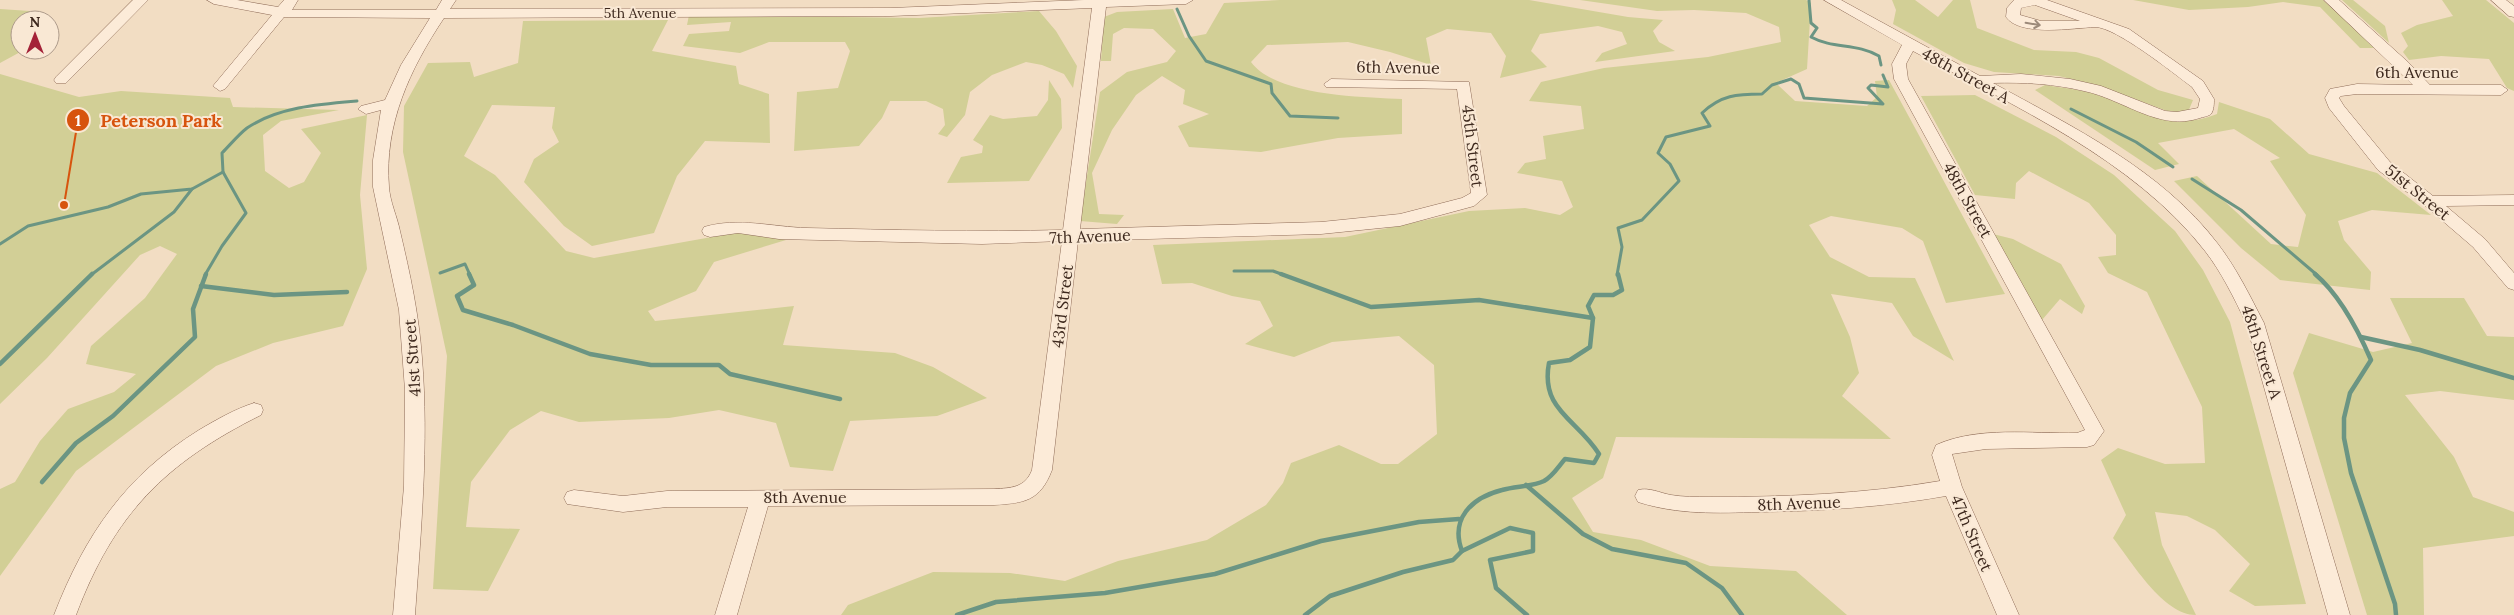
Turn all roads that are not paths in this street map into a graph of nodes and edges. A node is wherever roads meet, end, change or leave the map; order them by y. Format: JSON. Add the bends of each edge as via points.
{"nodes":[{"id":1,"x":141,"y":0,"type":"edge"},
{"id":2,"x":214,"y":0,"type":"edge"},
{"id":3,"x":291,"y":0,"type":"edge"},
{"id":4,"x":450,"y":0,"type":"edge"},
{"id":5,"x":607,"y":0,"type":"edge"},
{"id":6,"x":1186,"y":0,"type":"edge"},
{"id":7,"x":1831,"y":0,"type":"edge"},
{"id":8,"x":2331,"y":0,"type":"edge"},
{"id":9,"x":2498,"y":0,"type":"edge"},
{"id":10,"x":1089,"y":3,"type":"edge"},
{"id":11,"x":762,"y":6,"type":"edge"},
{"id":12,"x":924,"y":6,"type":"edge"},
{"id":13,"x":281,"y":12,"type":"junction"},
{"id":14,"x":440,"y":13,"type":"junction"},
{"id":15,"x":600,"y":13,"type":"junction"},
{"id":16,"x":2514,"y":13,"type":"edge"},
{"id":17,"x":2095,"y":23,"type":"junction"},
{"id":18,"x":1910,"y":44,"type":"junction"},
{"id":19,"x":61,"y":80,"type":"dead end"},
{"id":20,"x":1979,"y":81,"type":"junction"},
{"id":21,"x":1331,"y":84,"type":"dead end"},
{"id":22,"x":1464,"y":85,"type":"joint"},
{"id":23,"x":220,"y":86,"type":"dead end"},
{"id":24,"x":2426,"y":90,"type":"junction"},
{"id":25,"x":2501,"y":90,"type":"dead end"},
{"id":26,"x":2333,"y":94,"type":"joint"},
{"id":27,"x":390,"y":104,"type":"junction"},
{"id":28,"x":366,"y":109,"type":"dead end"},
{"id":29,"x":2514,"y":200,"type":"edge"},
{"id":30,"x":2430,"y":201,"type":"junction"},
{"id":31,"x":1468,"y":202,"type":"joint"},
{"id":32,"x":710,"y":231,"type":"dead end"},
{"id":33,"x":1071,"y":236,"type":"junction"},
{"id":34,"x":2514,"y":284,"type":"edge"},
{"id":35,"x":254,"y":410,"type":"dead end"},
{"id":36,"x":1943,"y":450,"type":"joint"},
{"id":37,"x":1034,"y":487,"type":"joint"},
{"id":38,"x":1952,"y":487,"type":"junction"},
{"id":39,"x":1645,"y":496,"type":"dead end"},
{"id":40,"x":574,"y":498,"type":"dead end"},
{"id":41,"x":761,"y":498,"type":"junction"},
{"id":42,"x":65,"y":615,"type":"edge"},
{"id":43,"x":404,"y":615,"type":"edge"},
{"id":44,"x":726,"y":615,"type":"edge"},
{"id":45,"x":2008,"y":615,"type":"edge"},
{"id":46,"x":2339,"y":615,"type":"edge"}],
"edges":[{"from":1,"to":19,"type":"street"},
{"from":2,"to":13,"type":"street","name":"5th Avenue"},
{"from":3,"to":13,"type":"street"},
{"from":4,"to":14,"type":"street","name":"41st Street"},
{"from":5,"to":15,"type":"street"},
{"from":6,"to":10,"type":"street","name":"5th Avenue"},
{"from":7,"to":18,"type":"street"},
{"from":8,"to":24,"type":"street"},
{"from":9,"to":16,"type":"street"},
{"from":10,"to":12,"type":"street","name":"5th Avenue"},
{"from":10,"to":33,"type":"street","name":"43rd Street"},
{"from":11,"to":12,"type":"street","name":"5th Avenue"},
{"from":11,"to":15,"type":"street","name":"5th Avenue"},
{"from":13,"to":14,"type":"street","name":"5th Avenue"},
{"from":13,"to":23,"type":"street"},
{"from":14,"to":15,"type":"street","name":"5th Avenue"},
{"from":14,"to":27,"type":"street","name":"41st Street","via":[[416,49]]},
{"from":17,"to":17,"type":"street","one_way":true,"via":[[2037,1],[2023,1],[2012,13],[2018,21],[2038,25]]},
{"from":17,"to":20,"type":"street","via":[[2124,32],[2198,84],[2207,99],[2205,111],[2187,116],[2165,115],[2097,89],[2058,82]]},
{"from":18,"to":20,"type":"street","name":"48th Street A"},
{"from":18,"to":36,"type":"street","name":"48th Street","via":[[1899,64],[1900,78],[2095,431],[2087,440],[2077,442],[1992,442],[1952,445]]},
{"from":20,"to":46,"type":"street","name":"48th Street A","via":[[2127,166],[2178,209],[2226,265],[2255,323]]},
{"from":21,"to":22,"type":"street","name":"6th Avenue"},
{"from":22,"to":31,"type":"street","name":"45th Street","via":[[1480,189],[1479,195]]},
{"from":24,"to":25,"type":"street","name":"6th Avenue"},
{"from":24,"to":26,"type":"street","name":"6th Avenue","via":[[2357,89]]},
{"from":26,"to":30,"type":"street","name":"51st Street","via":[[2337,108],[2384,166]]},
{"from":27,"to":28,"type":"street"},
{"from":27,"to":43,"type":"street","name":"41st Street","via":[[382,137],[381,188],[408,309],[415,401]]},
{"from":29,"to":30,"type":"street"},
{"from":30,"to":34,"type":"street","name":"51st Street","via":[[2479,243]]},
{"from":31,"to":33,"type":"street","name":"7th Avenue","via":[[1376,224]]},
{"from":32,"to":33,"type":"street","name":"7th Avenue","via":[[738,227],[818,234]]},
{"from":33,"to":37,"type":"street","name":"43rd Street","via":[[1042,470]]},
{"from":35,"to":42,"type":"street","via":[[226,422],[171,459],[124,503],[86,560]]},
{"from":36,"to":38,"type":"street","name":"47th Street"},
{"from":37,"to":41,"type":"street","name":"8th Avenue","via":[[1029,492],[1001,496]]},
{"from":38,"to":39,"type":"street","name":"8th Avenue","via":[[1906,496],[1838,503],[1696,505],[1661,502]]},
{"from":38,"to":45,"type":"street","name":"47th Street"},
{"from":40,"to":41,"type":"street","name":"8th Avenue","via":[[623,504],[667,499]]},
{"from":41,"to":44,"type":"street"}]}
